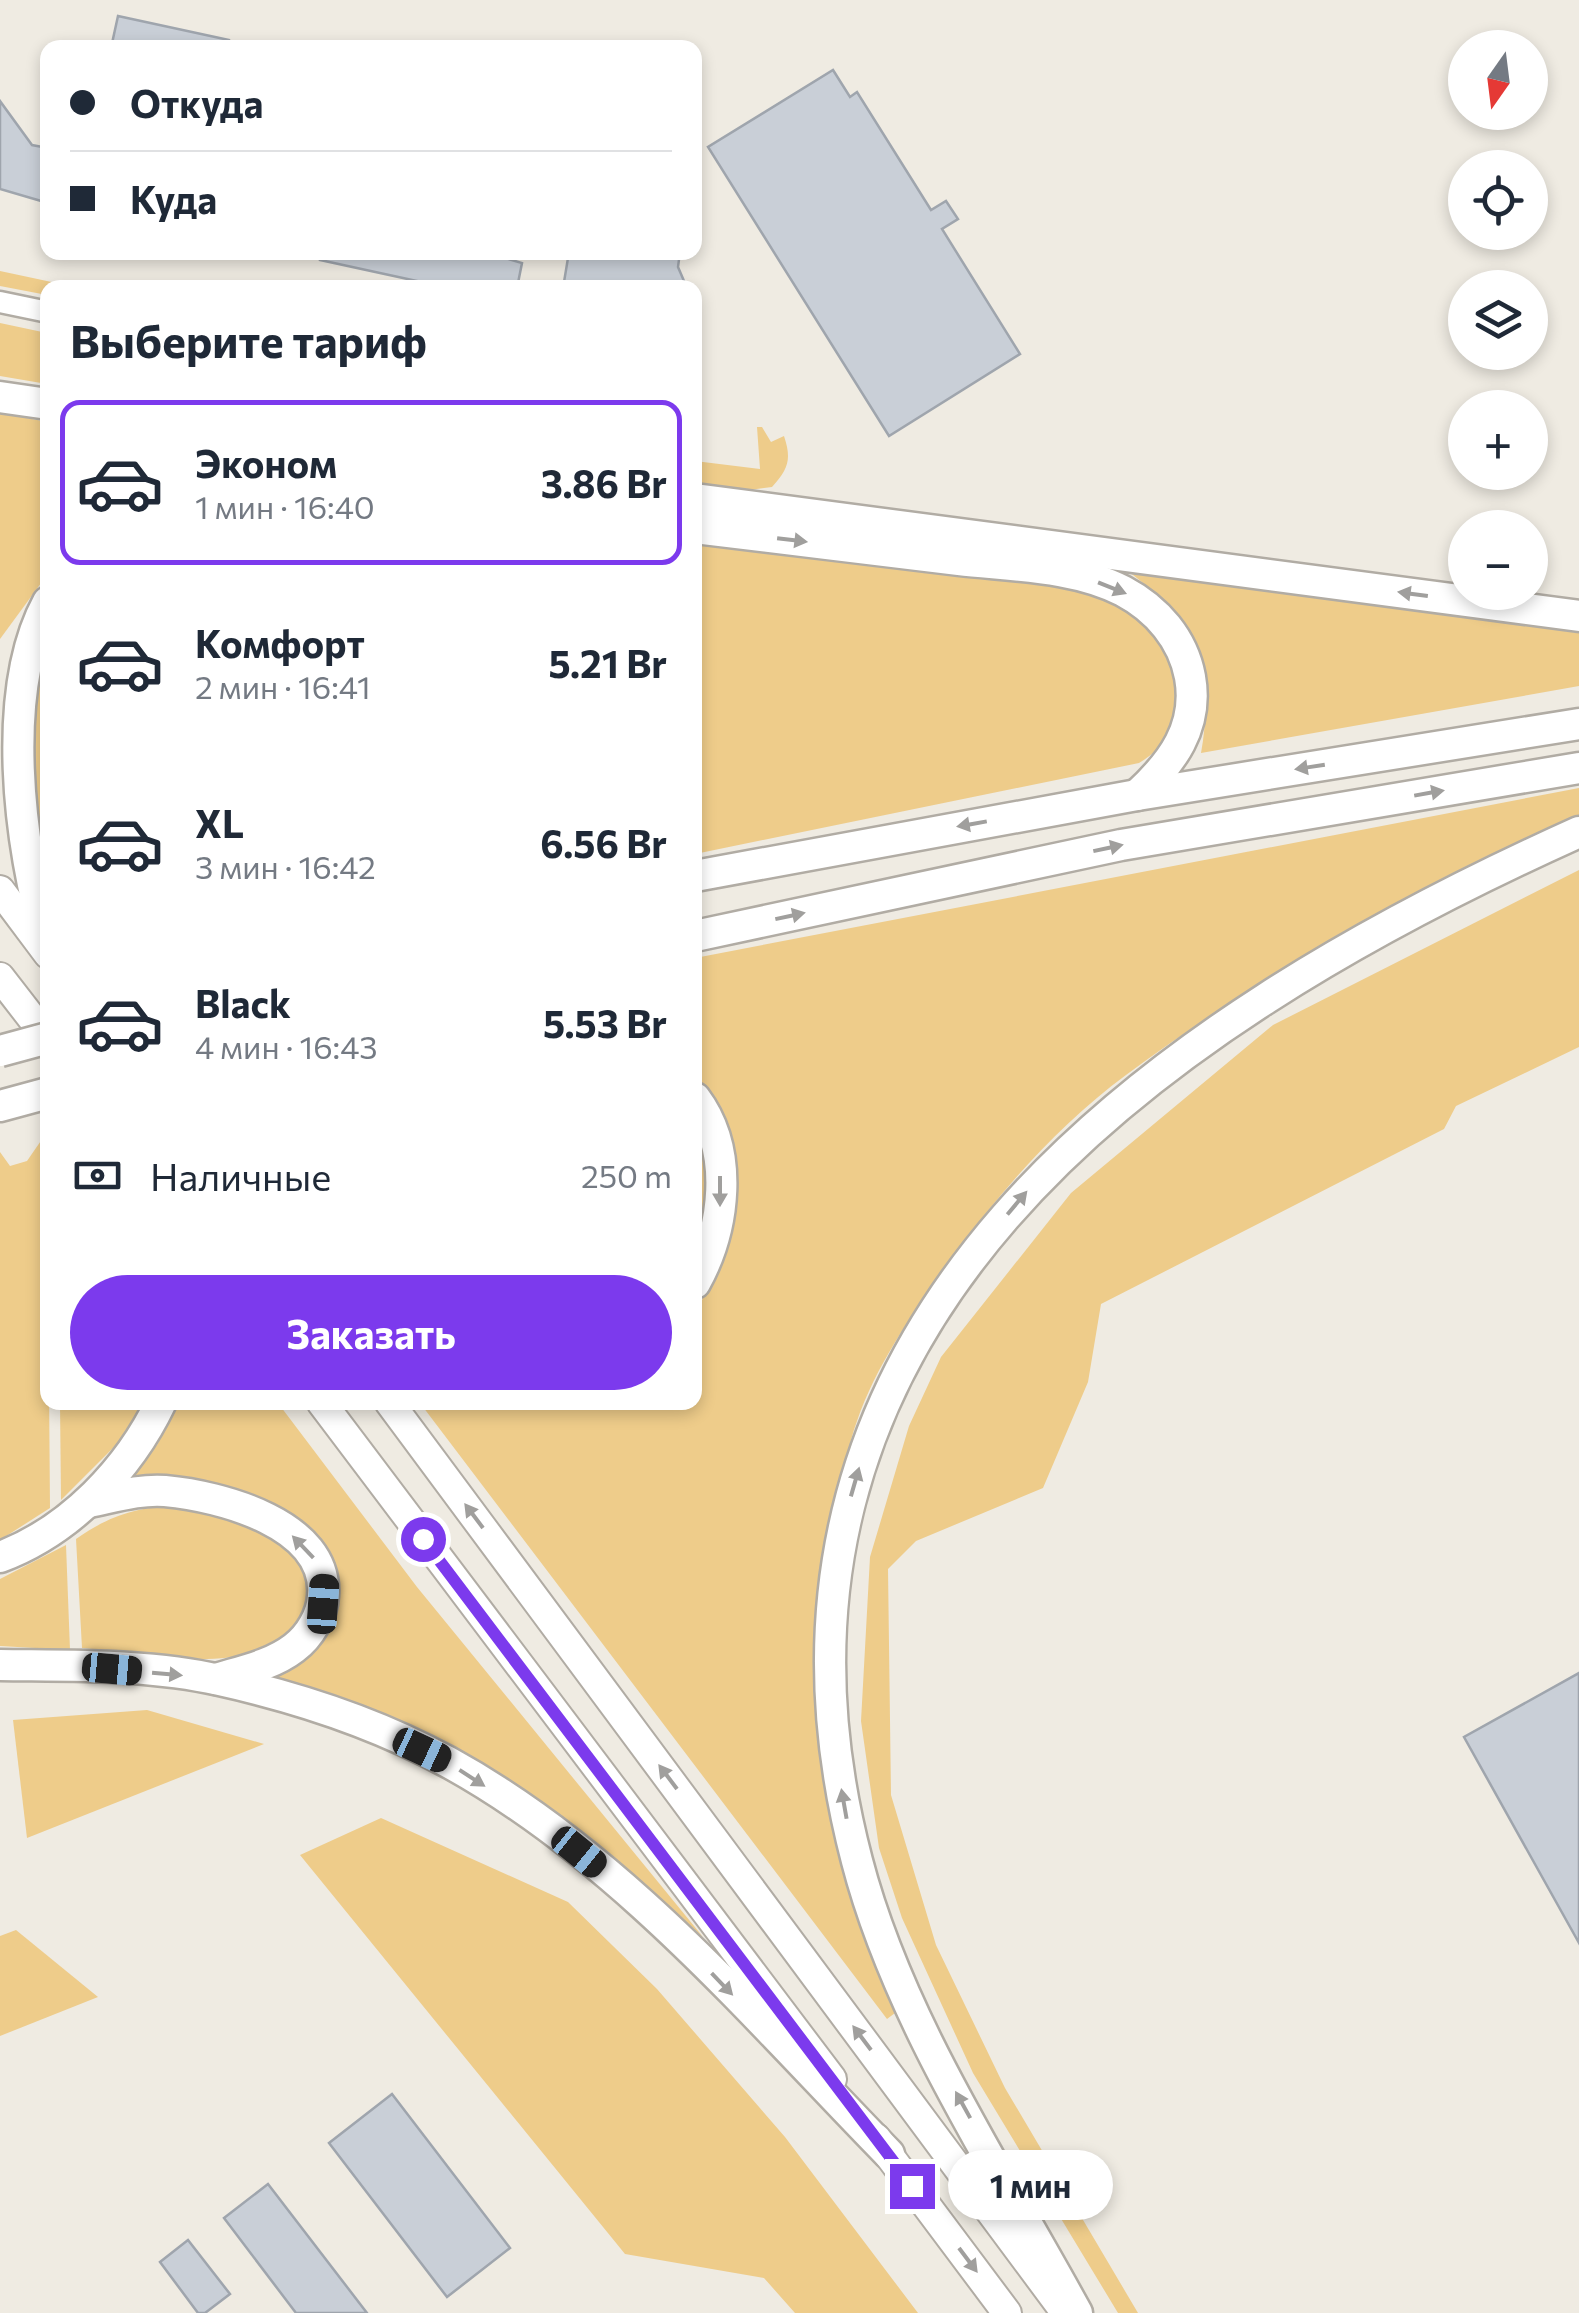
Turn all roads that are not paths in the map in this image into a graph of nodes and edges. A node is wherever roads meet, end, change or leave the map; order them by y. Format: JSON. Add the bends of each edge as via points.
{"nodes":[{"id":1,"x":0,"y":302,"type":"edge"},
{"id":2,"x":40,"y":310,"type":"edge"},
{"id":3,"x":0,"y":397,"type":"edge"},
{"id":4,"x":40,"y":403,"type":"edge"},
{"id":5,"x":702,"y":500,"type":"edge"},
{"id":6,"x":702,"y":529,"type":"edge"},
{"id":7,"x":40,"y":615,"type":"edge"},
{"id":8,"x":1579,"y":616,"type":"edge"},
{"id":9,"x":1579,"y":724,"type":"edge"},
{"id":10,"x":1579,"y":768,"type":"edge"},
{"id":11,"x":1137,"y":794,"type":"junction"},
{"id":12,"x":1579,"y":832,"type":"edge"},
{"id":13,"x":702,"y":875,"type":"edge"},
{"id":14,"x":0,"y":890,"type":"edge"},
{"id":15,"x":40,"y":917,"type":"edge"},
{"id":16,"x":702,"y":935,"type":"edge"},
{"id":17,"x":40,"y":943,"type":"edge"},
{"id":18,"x":0,"y":977,"type":"edge"},
{"id":19,"x":40,"y":1028,"type":"edge"},
{"id":20,"x":40,"y":1040,"type":"edge"},
{"id":21,"x":0,"y":1051,"type":"edge"},
{"id":22,"x":40,"y":1095,"type":"edge"},
{"id":23,"x":0,"y":1106,"type":"edge"},
{"id":24,"x":702,"y":1113,"type":"edge"},
{"id":25,"x":702,"y":1268,"type":"edge"},
{"id":26,"x":157,"y":1410,"type":"edge"},
{"id":27,"x":327,"y":1410,"type":"edge"},
{"id":28,"x":396,"y":1410,"type":"edge"},
{"id":29,"x":89,"y":1502,"type":"junction"},
{"id":30,"x":0,"y":1557,"type":"edge"},
{"id":31,"x":0,"y":1665,"type":"edge"},
{"id":32,"x":216,"y":1679,"type":"junction"},
{"id":33,"x":889,"y":2154,"type":"junction"},
{"id":34,"x":1007,"y":2313,"type":"edge"},
{"id":35,"x":1066,"y":2313,"type":"edge"},
{"id":36,"x":1077,"y":2313,"type":"edge"}],
"edges":[{"from":1,"to":2,"type":"street"},
{"from":3,"to":4,"type":"highway"},
{"from":8,"to":5,"type":"highway","one_way":true},
{"from":6,"to":11,"type":"highway","one_way":true,"via":[[1024,567],[1120,589],[1146,604],[1174,634],[1191,682],[1192,708],[1179,749]]},
{"from":7,"to":15,"type":"highway","via":[[13,661],[1,726],[5,801]]},
{"from":9,"to":11,"type":"highway","one_way":true},
{"from":16,"to":10,"type":"highway","one_way":true,"via":[[1121,845]]},
{"from":11,"to":13,"type":"highway","one_way":true},
{"from":36,"to":12,"type":"highway","one_way":true,"via":[[915,2016],[857,1865],[833,1736],[832,1622],[846,1513],[870,1434],[905,1357],[982,1244],[1048,1167],[1116,1105],[1236,1016],[1359,939]]},
{"from":14,"to":17,"type":"highway"},
{"from":18,"to":19,"type":"highway"},
{"from":20,"to":21,"type":"highway","bridge":true},
{"from":22,"to":23,"type":"highway"},
{"from":24,"to":25,"type":"highway","one_way":true,"via":[[713,1137],[721,1203]]},
{"from":26,"to":29,"type":"highway","via":[[136,1448]]},
{"from":27,"to":33,"type":"highway"},
{"from":35,"to":28,"type":"highway","one_way":true},
{"from":29,"to":30,"type":"highway"},
{"from":32,"to":29,"type":"highway","one_way":true,"via":[[264,1664],[311,1631],[324,1580],[312,1554],[262,1515],[197,1496],[161,1490]]},
{"from":31,"to":32,"type":"highway","one_way":true},
{"from":32,"to":33,"type":"highway","one_way":true,"via":[[396,1738],[448,1762],[556,1832],[649,1909]]},
{"from":33,"to":34,"type":"highway","one_way":true}]}
